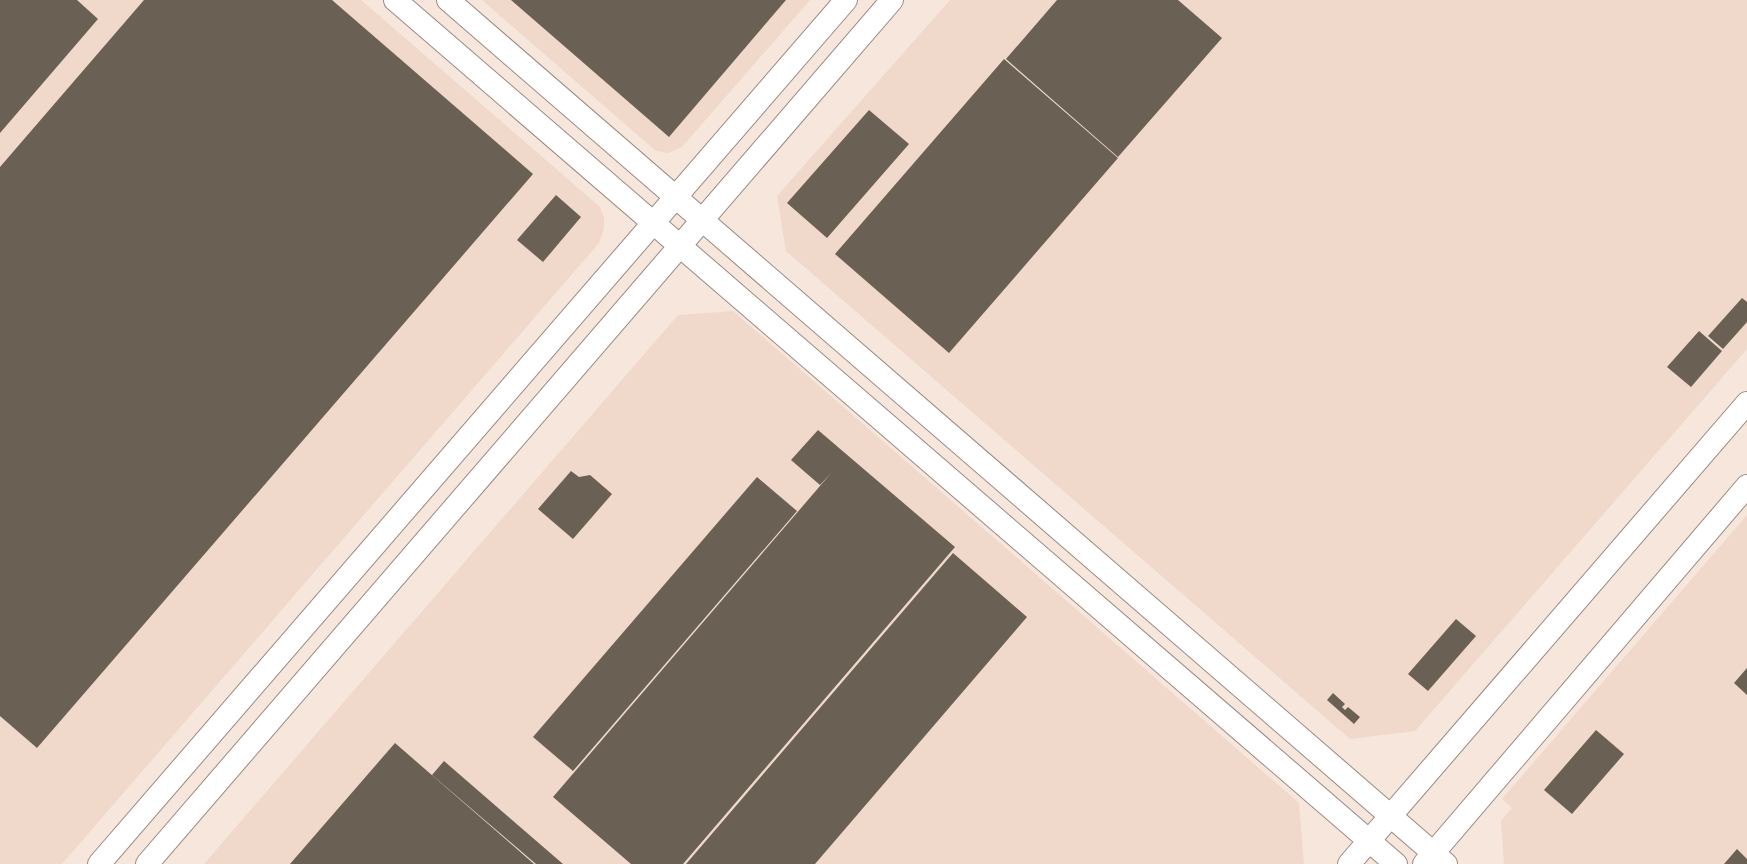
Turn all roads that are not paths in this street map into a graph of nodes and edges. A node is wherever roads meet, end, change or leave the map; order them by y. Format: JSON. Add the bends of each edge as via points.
{"nodes":[{"id":1,"x":395,"y":0,"type":"edge"},
{"id":2,"x":448,"y":0,"type":"edge"},
{"id":3,"x":846,"y":0,"type":"edge"},
{"id":4,"x":892,"y":0,"type":"edge"},
{"id":5,"x":676,"y":197,"type":"junction"},
{"id":6,"x":701,"y":219,"type":"junction"},
{"id":7,"x":653,"y":223,"type":"junction"},
{"id":8,"x":679,"y":245,"type":"junction"},
{"id":9,"x":1747,"y":404,"type":"edge"},
{"id":10,"x":1747,"y":486,"type":"edge"},
{"id":11,"x":1390,"y":816,"type":"junction"},
{"id":12,"x":1369,"y":841,"type":"junction"},
{"id":13,"x":1434,"y":860,"type":"edge"},
{"id":14,"x":99,"y":864,"type":"edge"},
{"id":15,"x":146,"y":864,"type":"edge"},
{"id":16,"x":1349,"y":864,"type":"edge"},
{"id":17,"x":1396,"y":864,"type":"edge"}],
"edges":[{"from":1,"to":7,"type":"street"},
{"from":2,"to":5,"type":"street"},
{"from":3,"to":5,"type":"street"},
{"from":4,"to":6,"type":"street"},
{"from":5,"to":6,"type":"street"},
{"from":5,"to":7,"type":"street"},
{"from":6,"to":8,"type":"street"},
{"from":6,"to":11,"type":"street"},
{"from":7,"to":8,"type":"street"},
{"from":7,"to":14,"type":"street"},
{"from":8,"to":12,"type":"street"},
{"from":8,"to":15,"type":"street"},
{"from":9,"to":11,"type":"street"},
{"from":10,"to":13,"type":"street"},
{"from":11,"to":12,"type":"street"},
{"from":11,"to":13,"type":"street"},
{"from":12,"to":16,"type":"street"},
{"from":12,"to":17,"type":"street"}]}
